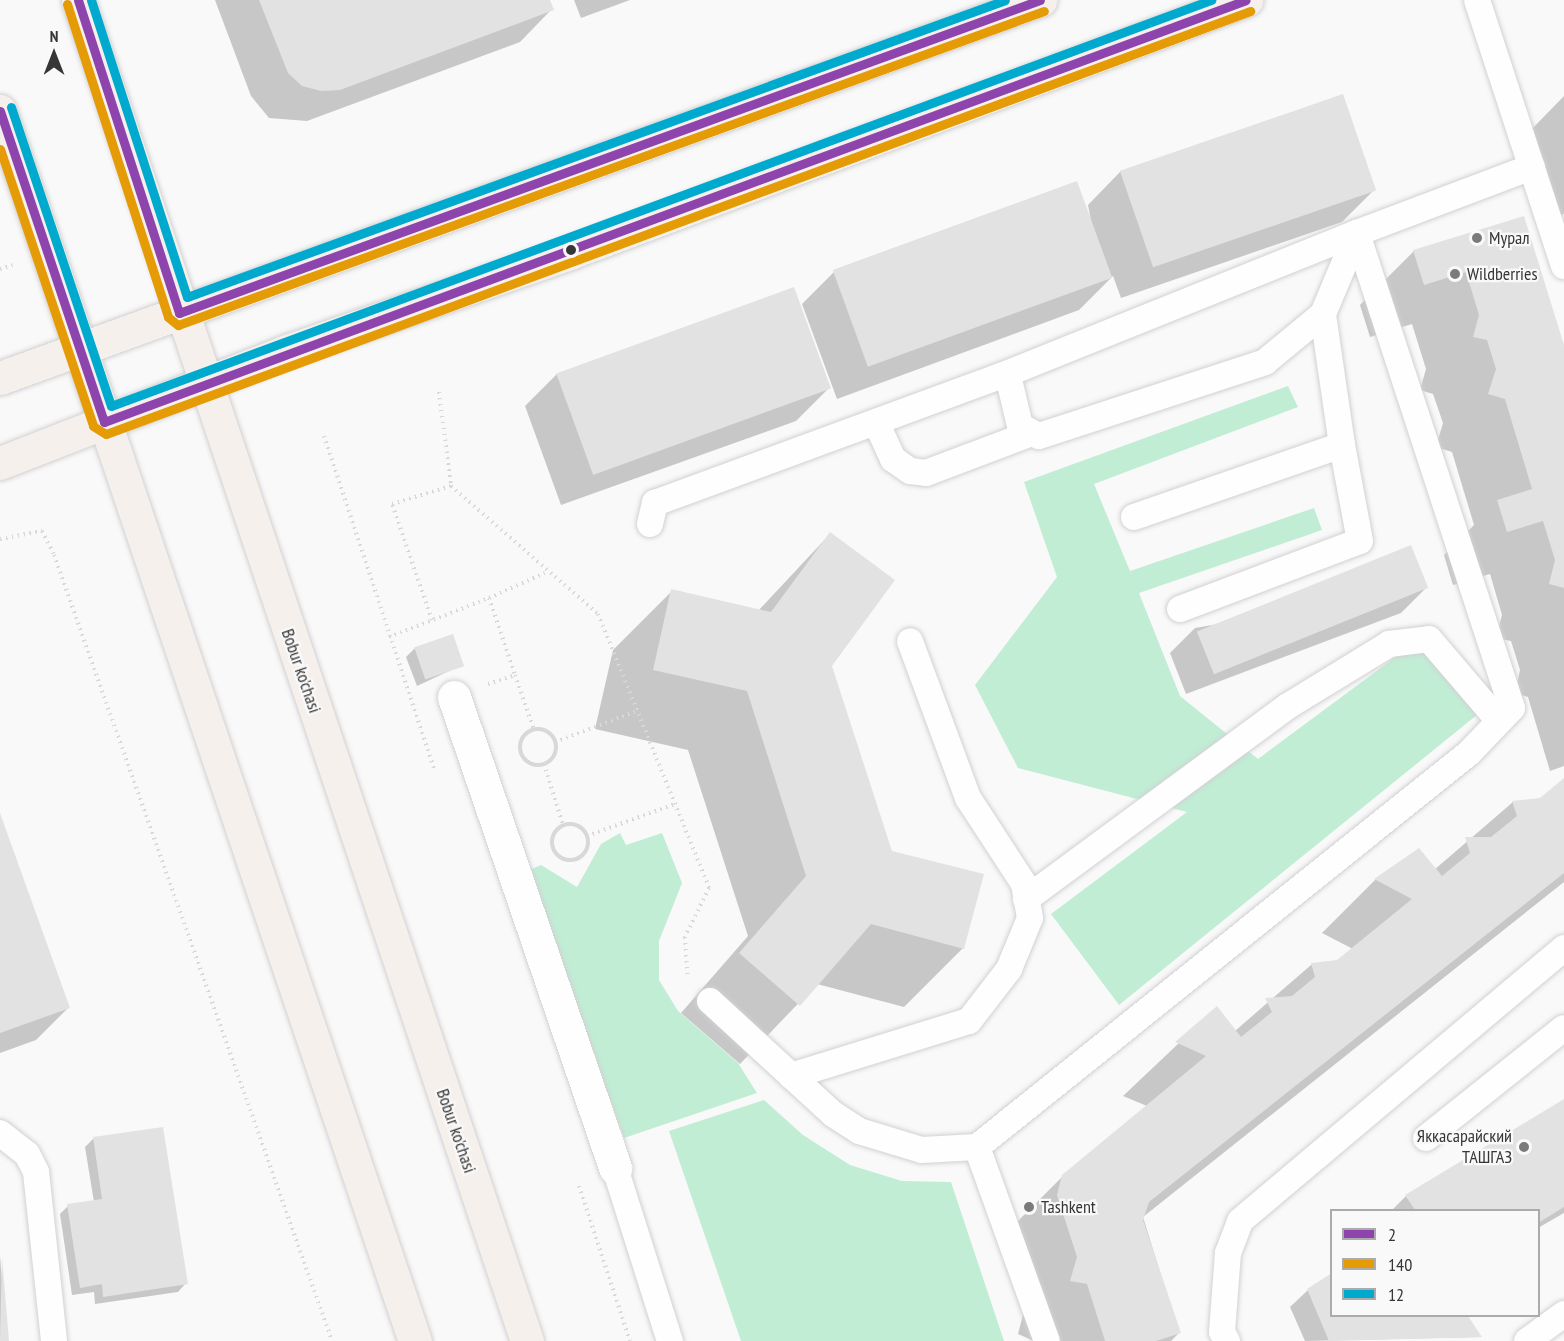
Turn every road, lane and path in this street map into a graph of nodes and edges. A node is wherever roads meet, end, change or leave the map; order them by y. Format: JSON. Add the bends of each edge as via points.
{"nodes":[{"id":1,"x":78,"y":0,"type":"edge"},
{"id":2,"x":1040,"y":0,"type":"edge"},
{"id":3,"x":1246,"y":0,"type":"edge"},
{"id":4,"x":1477,"y":0,"type":"edge"},
{"id":5,"x":0,"y":111,"type":"edge"},
{"id":6,"x":1532,"y":167,"type":"junction"},
{"id":7,"x":1558,"y":224,"type":"edge"},
{"id":8,"x":1357,"y":233,"type":"junction"},
{"id":9,"x":15,"y":264,"type":"dead end"},
{"id":10,"x":1564,"y":266,"type":"edge"},
{"id":11,"x":0,"y":269,"type":"edge"},
{"id":12,"x":180,"y":313,"type":"junction"},
{"id":13,"x":1323,"y":314,"type":"junction"},
{"id":14,"x":79,"y":348,"type":"junction"},
{"id":15,"x":1001,"y":376,"type":"junction"},
{"id":16,"x":0,"y":378,"type":"edge"},
{"id":17,"x":204,"y":384,"type":"junction"},
{"id":18,"x":438,"y":392,"type":"dead end"},
{"id":19,"x":105,"y":422,"type":"junction"},
{"id":20,"x":876,"y":422,"type":"junction"},
{"id":21,"x":1029,"y":434,"type":"junction"},
{"id":22,"x":1342,"y":445,"type":"junction"},
{"id":23,"x":0,"y":463,"type":"edge"},
{"id":24,"x":451,"y":486,"type":"junction"},
{"id":25,"x":1134,"y":517,"type":"dead end"},
{"id":26,"x":650,"y":524,"type":"dead end"},
{"id":27,"x":0,"y":539,"type":"edge"},
{"id":28,"x":546,"y":573,"type":"junction"},
{"id":29,"x":489,"y":598,"type":"junction"},
{"id":30,"x":1180,"y":609,"type":"dead end"},
{"id":31,"x":432,"y":621,"type":"junction"},
{"id":32,"x":389,"y":637,"type":"dead end"},
{"id":33,"x":910,"y":641,"type":"dead end"},
{"id":34,"x":514,"y":675,"type":"junction"},
{"id":35,"x":454,"y":697,"type":"joint"},
{"id":36,"x":637,"y":711,"type":"junction"},
{"id":37,"x":1499,"y":721,"type":"junction"},
{"id":38,"x":534,"y":730,"type":"junction"},
{"id":39,"x":555,"y":741,"type":"junction"},
{"id":40,"x":544,"y":764,"type":"junction"},
{"id":41,"x":675,"y":804,"type":"junction"},
{"id":42,"x":563,"y":825,"type":"junction"},
{"id":43,"x":587,"y":836,"type":"junction"},
{"id":44,"x":1026,"y":899,"type":"junction"},
{"id":45,"x":1564,"y":948,"type":"edge"},
{"id":46,"x":710,"y":1002,"type":"joint"},
{"id":47,"x":1564,"y":1028,"type":"edge"},
{"id":48,"x":791,"y":1076,"type":"junction"},
{"id":49,"x":0,"y":1133,"type":"edge"},
{"id":50,"x":1426,"y":1138,"type":"dead end"},
{"id":51,"x":977,"y":1148,"type":"junction"},
{"id":52,"x":615,"y":1168,"type":"joint"},
{"id":53,"x":1564,"y":1314,"type":"edge"},
{"id":54,"x":54,"y":1341,"type":"edge"},
{"id":55,"x":332,"y":1341,"type":"edge"},
{"id":56,"x":415,"y":1341,"type":"edge"},
{"id":57,"x":527,"y":1341,"type":"edge"},
{"id":58,"x":670,"y":1341,"type":"edge"},
{"id":59,"x":1047,"y":1341,"type":"edge"},
{"id":60,"x":1227,"y":1341,"type":"edge"},
{"id":61,"x":1527,"y":1341,"type":"edge"}],
"edges":[{"from":1,"to":12,"type":"main road","name":"Bobur ko'chasi"},
{"from":2,"to":12,"type":"main road"},
{"from":3,"to":17,"type":"main road"},
{"from":4,"to":6,"type":"lane"},
{"from":5,"to":14,"type":"main road"},
{"from":6,"to":7,"type":"lane"},
{"from":6,"to":8,"type":"lane"},
{"from":7,"to":10,"type":"lane"},
{"from":8,"to":13,"type":"lane"},
{"from":8,"to":15,"type":"lane"},
{"from":8,"to":37,"type":"lane","via":[[1512,708]]},
{"from":9,"to":11,"type":"path"},
{"from":12,"to":14,"type":"main road"},
{"from":12,"to":17,"type":"main road","name":"Bobur ko'chasi"},
{"from":13,"to":21,"type":"lane","via":[[1265,362],[1039,436]]},
{"from":13,"to":22,"type":"lane"},
{"from":14,"to":16,"type":"main road"},
{"from":14,"to":19,"type":"main road"},
{"from":15,"to":20,"type":"lane"},
{"from":15,"to":21,"type":"lane","via":[[1010,384],[1020,426]]},
{"from":17,"to":19,"type":"main road"},
{"from":17,"to":57,"type":"main road","name":"Bobur ko'chasi"},
{"from":18,"to":24,"type":"path"},
{"from":19,"to":23,"type":"main road"},
{"from":19,"to":56,"type":"main road"},
{"from":20,"to":21,"type":"lane","via":[[893,459],[910,471],[926,472]]},
{"from":20,"to":26,"type":"lane","via":[[655,503]]},
{"from":22,"to":25,"type":"lane"},
{"from":22,"to":30,"type":"lane","via":[[1360,541]]},
{"from":24,"to":28,"type":"path"},
{"from":24,"to":31,"type":"path","via":[[392,504]]},
{"from":27,"to":55,"type":"path","via":[[42,531],[54,555]]},
{"from":28,"to":29,"type":"path"},
{"from":28,"to":36,"type":"path","via":[[598,614]]},
{"from":29,"to":31,"type":"path"},
{"from":29,"to":34,"type":"path"},
{"from":31,"to":32,"type":"path"},
{"from":33,"to":44,"type":"lane","via":[[968,798],[1024,884]]},
{"from":34,"to":35,"type":"path"},
{"from":34,"to":38,"type":"path"},
{"from":35,"to":52,"type":"street"},
{"from":36,"to":39,"type":"path"},
{"from":36,"to":41,"type":"path"},
{"from":37,"to":44,"type":"lane","via":[[1429,639],[1389,644],[1288,706]]},
{"from":37,"to":51,"type":"lane","via":[[1469,753]]},
{"from":38,"to":39,"type":"path","via":[[549,732]]},
{"from":38,"to":40,"type":"path","via":[[523,738],[520,750],[531,764]]},
{"from":39,"to":40,"type":"path","via":[[555,753]]},
{"from":40,"to":42,"type":"path"},
{"from":41,"to":43,"type":"path"},
{"from":41,"to":46,"type":"path","via":[[709,888],[685,937],[684,972]]},
{"from":42,"to":43,"type":"path","via":[[580,827]]},
{"from":42,"to":43,"type":"path","via":[[552,839],[563,858],[580,857]]},
{"from":44,"to":48,"type":"lane","via":[[1030,918],[1009,969],[969,1021]]},
{"from":45,"to":60,"type":"lane","via":[[1240,1221],[1228,1253],[1222,1332]]},
{"from":46,"to":48,"type":"lane"},
{"from":47,"to":50,"type":"lane"},
{"from":48,"to":51,"type":"lane","via":[[833,1114],[890,1143],[951,1152]]},
{"from":49,"to":54,"type":"lane","via":[[27,1154],[36,1173]]},
{"from":51,"to":59,"type":"lane"},
{"from":52,"to":58,"type":"lane"},
{"from":53,"to":61,"type":"lane"}]}
